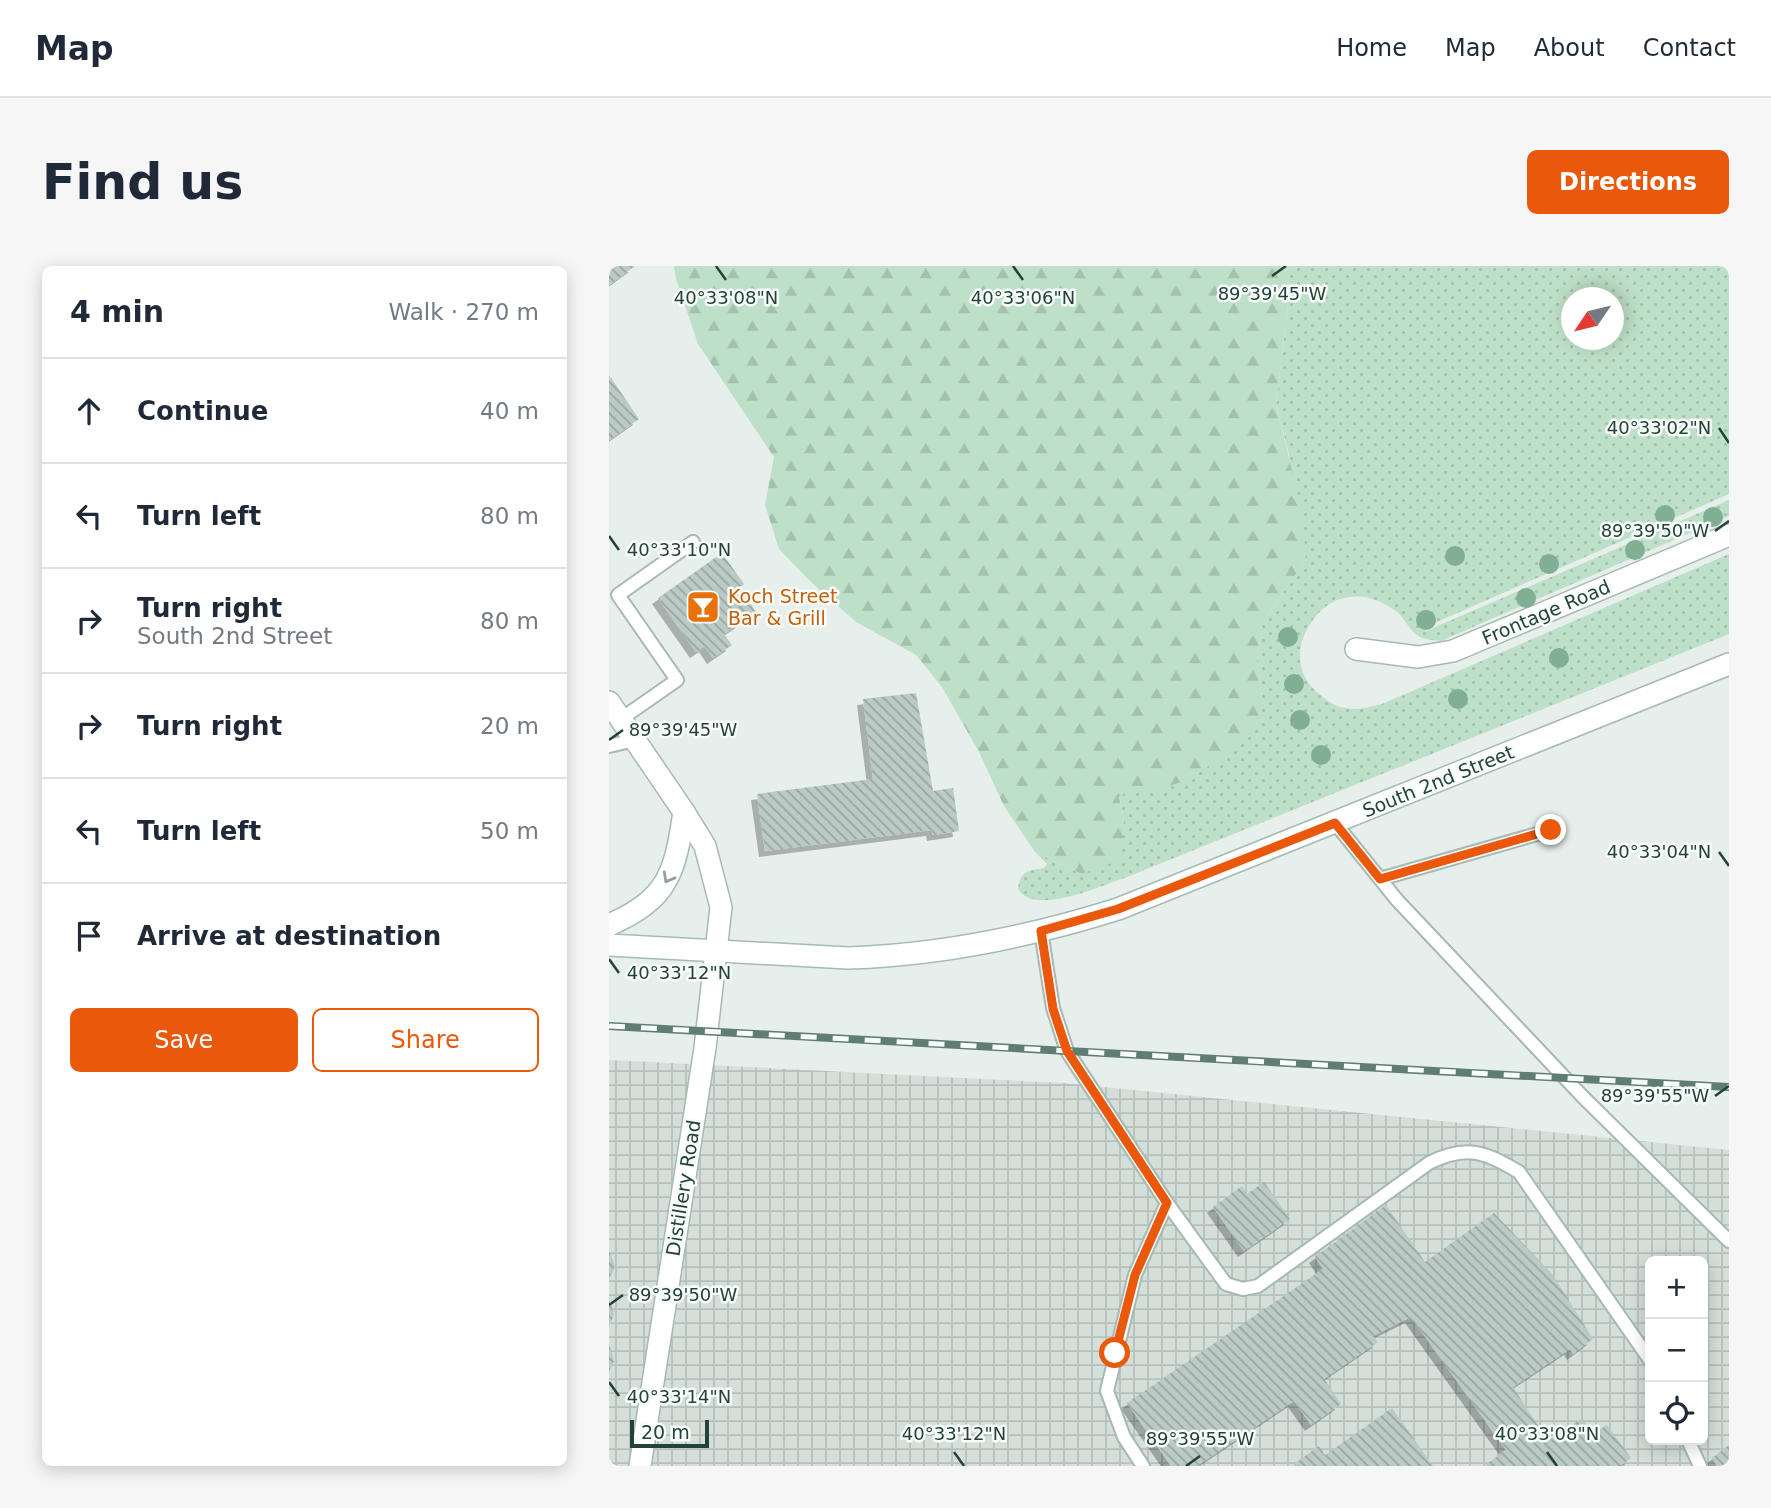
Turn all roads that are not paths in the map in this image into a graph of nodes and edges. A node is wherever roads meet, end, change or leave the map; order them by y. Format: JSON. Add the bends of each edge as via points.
{"nodes":[{"id":1,"x":1729,"y":535,"type":"edge"},
{"id":2,"x":693,"y":542,"type":"dead end"},
{"id":3,"x":613,"y":598,"type":"edge"},
{"id":4,"x":1356,"y":649,"type":"dead end"},
{"id":5,"x":1729,"y":664,"type":"edge"},
{"id":6,"x":615,"y":710,"type":"edge"},
{"id":7,"x":635,"y":740,"type":"junction"},
{"id":8,"x":609,"y":746,"type":"edge"},
{"id":9,"x":684,"y":812,"type":"junction"},
{"id":10,"x":1335,"y":823,"type":"junction"},
{"id":11,"x":1551,"y":830,"type":"dead end"},
{"id":12,"x":1380,"y":879,"type":"junction"},
{"id":13,"x":609,"y":925,"type":"edge"},
{"id":14,"x":1041,"y":931,"type":"junction"},
{"id":15,"x":609,"y":945,"type":"edge"},
{"id":16,"x":715,"y":951,"type":"junction"},
{"id":17,"x":1167,"y":1203,"type":"junction"},
{"id":18,"x":1729,"y":1241,"type":"edge"},
{"id":19,"x":1645,"y":1353,"type":"edge"},
{"id":20,"x":1690,"y":1445,"type":"edge"},
{"id":21,"x":640,"y":1466,"type":"edge"},
{"id":22,"x":1143,"y":1466,"type":"edge"},
{"id":23,"x":1700,"y":1466,"type":"edge"}],
"edges":[{"from":1,"to":4,"type":"main road","name":"Frontage Road","via":[[1453,651],[1418,657]]},
{"from":2,"to":3,"type":"lane"},
{"from":3,"to":6,"type":"lane","via":[[677,680]]},
{"from":5,"to":10,"type":"main road","name":"South 2nd Street"},
{"from":6,"to":7,"type":"main road","name":"Distillery Road"},
{"from":7,"to":8,"type":"lane"},
{"from":7,"to":9,"type":"main road","name":"Distillery Road"},
{"from":9,"to":13,"type":"main road","one_way":true,"via":[[672,872],[661,889],[641,908]]},
{"from":9,"to":16,"type":"main road","name":"Distillery Road","via":[[705,846],[715,878],[721,907]]},
{"from":10,"to":12,"type":"lane"},
{"from":10,"to":14,"type":"main road","name":"South 2nd Street","via":[[1118,909]]},
{"from":11,"to":12,"type":"lane"},
{"from":12,"to":18,"type":"lane","via":[[1583,1097]]},
{"from":14,"to":16,"type":"main road","name":"South 2nd Street","via":[[987,944],[882,957]]},
{"from":14,"to":17,"type":"lane","via":[[1053,1009],[1067,1051]]},
{"from":15,"to":16,"type":"main road","name":"South 2nd Street"},
{"from":16,"to":21,"type":"main road","name":"Distillery Road","via":[[706,1039]]},
{"from":17,"to":19,"type":"lane","via":[[1226,1284],[1243,1289],[1258,1286],[1429,1163],[1467,1151],[1491,1155],[1519,1172]]},
{"from":17,"to":22,"type":"lane","via":[[1135,1275],[1107,1391],[1124,1437]]},
{"from":20,"to":23,"type":"lane"}]}
